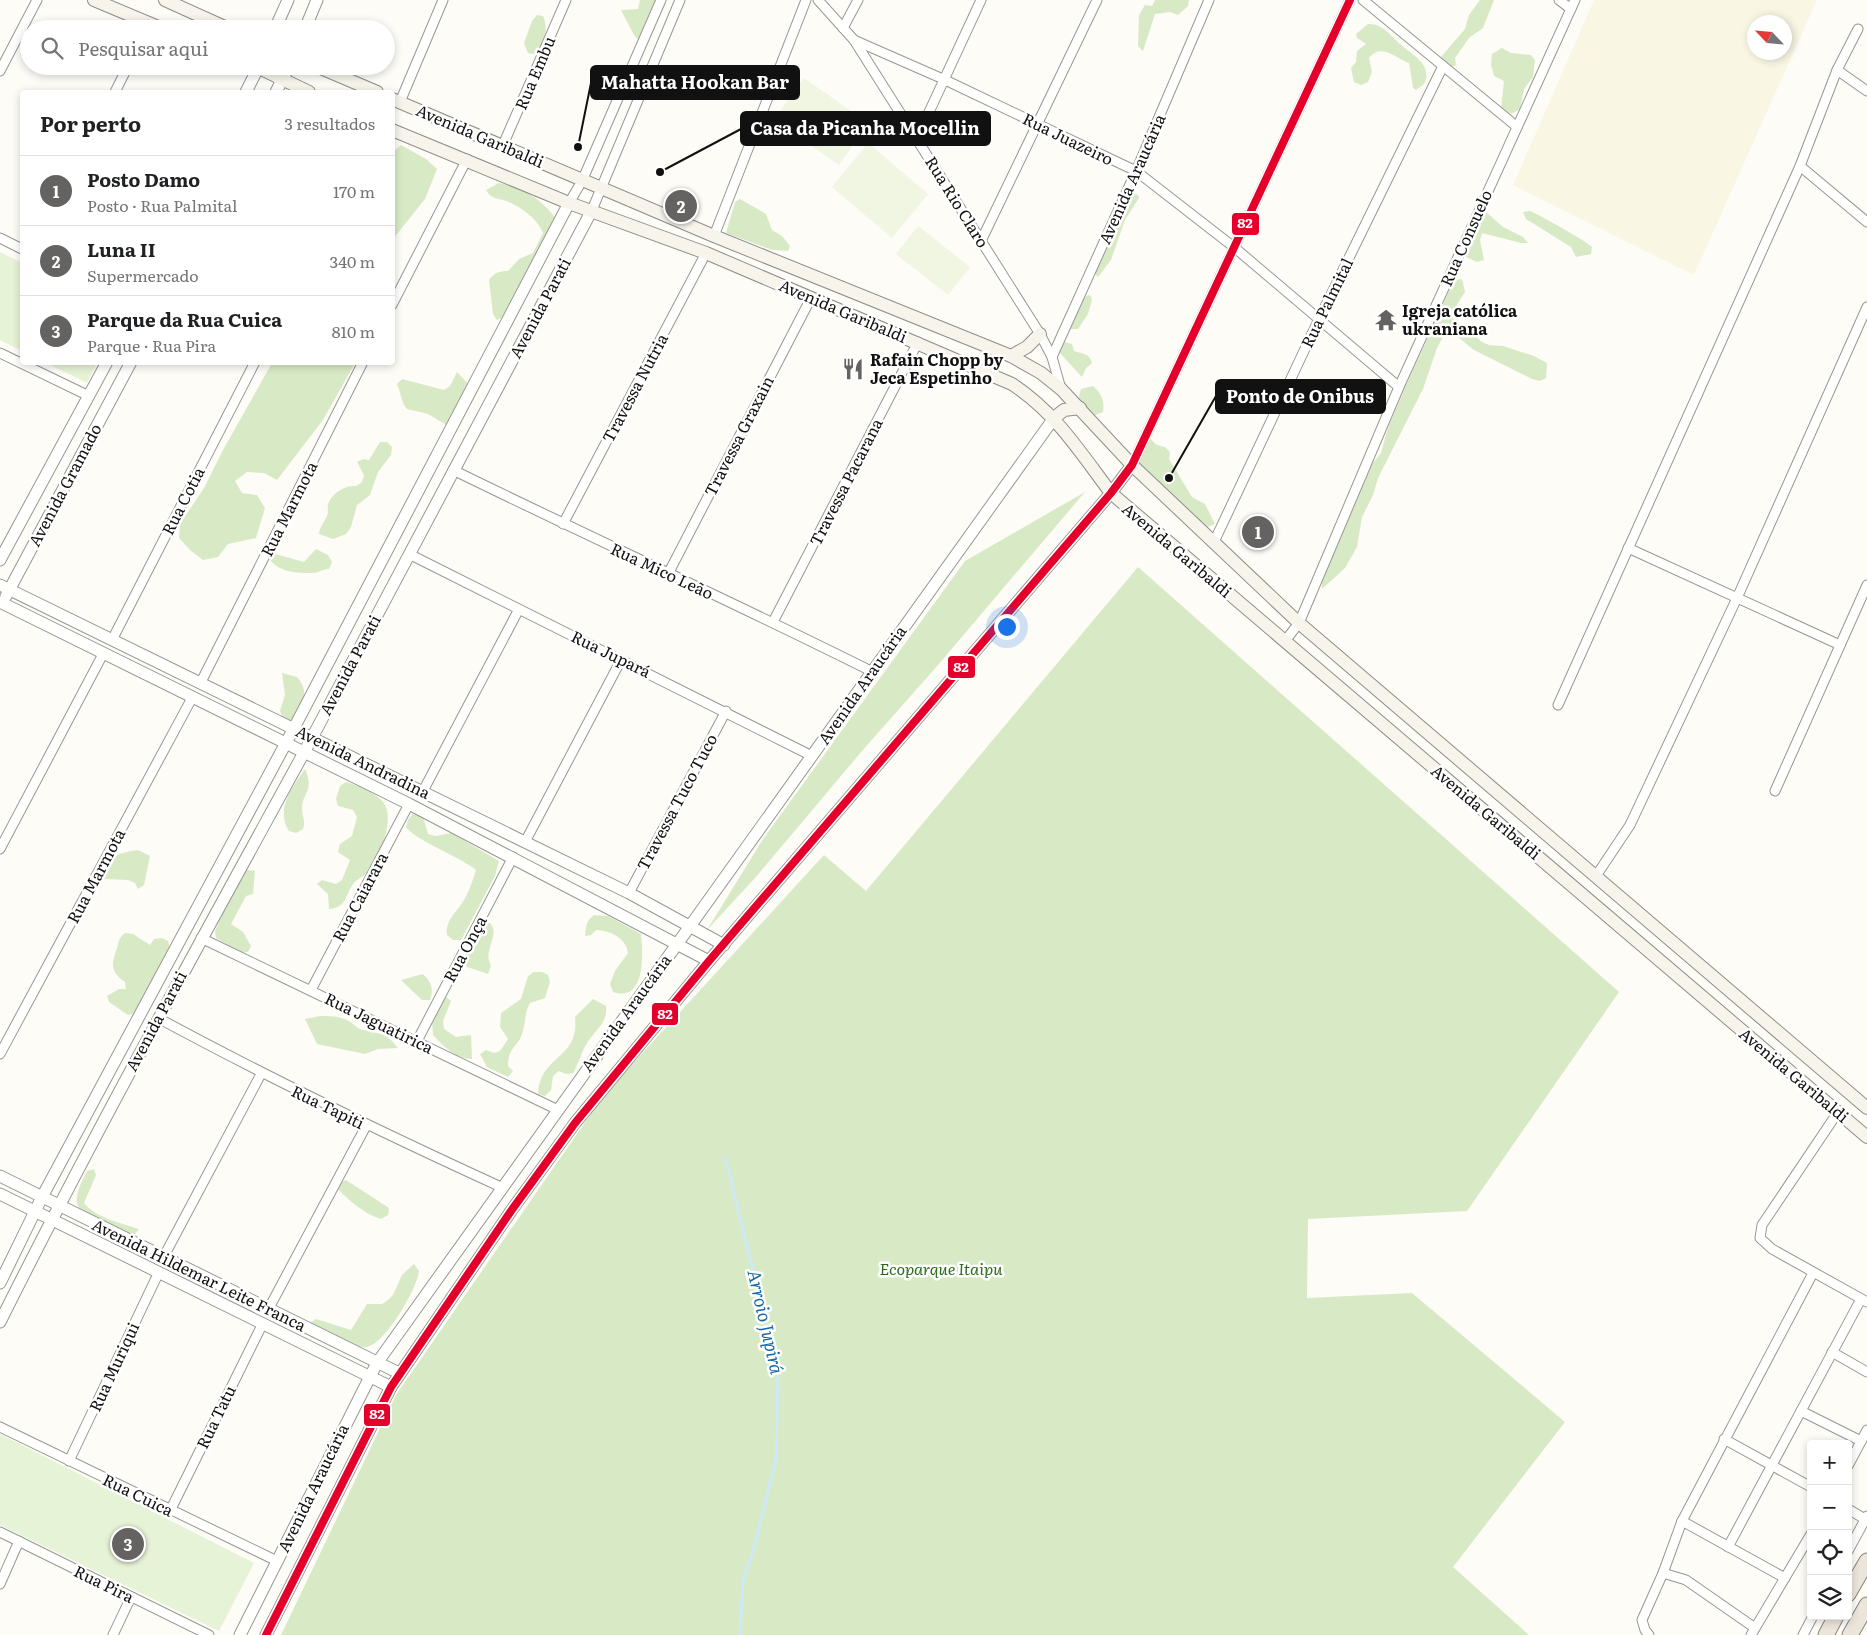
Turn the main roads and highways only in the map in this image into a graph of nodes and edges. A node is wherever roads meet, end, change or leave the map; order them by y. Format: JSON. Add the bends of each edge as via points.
{"nodes":[{"id":1,"x":94,"y":0,"type":"edge"},
{"id":2,"x":166,"y":0,"type":"edge"},
{"id":3,"x":135,"y":20,"type":"edge"},
{"id":4,"x":210,"y":20,"type":"edge"},
{"id":5,"x":273,"y":75,"type":"edge"},
{"id":6,"x":337,"y":75,"type":"edge"},
{"id":7,"x":306,"y":90,"type":"edge"},
{"id":8,"x":372,"y":90,"type":"edge"},
{"id":9,"x":396,"y":100,"type":"edge"},
{"id":10,"x":395,"y":131,"type":"edge"},
{"id":11,"x":1040,"y":334,"type":"road end"},
{"id":12,"x":1011,"y":356,"type":"junction"},
{"id":13,"x":1080,"y":408,"type":"junction"},
{"id":14,"x":1054,"y":418,"type":"junction"},
{"id":15,"x":1517,"y":810,"type":"junction"},
{"id":16,"x":1503,"y":826,"type":"junction"},
{"id":17,"x":1867,"y":1108,"type":"edge"},
{"id":18,"x":1867,"y":1137,"type":"edge"},
{"id":19,"x":1867,"y":1561,"type":"edge"},
{"id":20,"x":1852,"y":1587,"type":"edge"},
{"id":21,"x":1867,"y":1605,"type":"edge"},
{"id":22,"x":1834,"y":1620,"type":"edge"},
{"id":23,"x":1826,"y":1635,"type":"edge"},
{"id":24,"x":1850,"y":1635,"type":"edge"}],
"edges":[{"from":1,"to":3,"type":"main road"},
{"from":2,"to":4,"type":"main road"},
{"from":5,"to":7,"type":"main road"},
{"from":6,"to":8,"type":"main road"},
{"from":9,"to":12,"type":"main road","name":"Avenida Garibaldi","via":[[714,236]]},
{"from":10,"to":14,"type":"main road","name":"Avenida Garibaldi","via":[[569,203],[706,253],[918,342],[1012,384],[1035,399]]},
{"from":11,"to":12,"type":"main road"},
{"from":12,"to":13,"type":"main road","name":"Avenida Garibaldi","via":[[1034,368]]},
{"from":13,"to":14,"type":"main road","via":[[1068,409]]},
{"from":13,"to":15,"type":"main road","name":"Avenida Garibaldi","via":[[1132,465],[1300,622]]},
{"from":14,"to":16,"type":"main road","name":"Avenida Garibaldi","via":[[1111,493]]},
{"from":15,"to":16,"type":"main road"},
{"from":15,"to":17,"type":"main road","name":"Avenida Garibaldi"},
{"from":16,"to":18,"type":"main road","name":"Avenida Garibaldi"},
{"from":19,"to":20,"type":"highway"},
{"from":21,"to":24,"type":"highway"},
{"from":22,"to":23,"type":"highway"}]}
